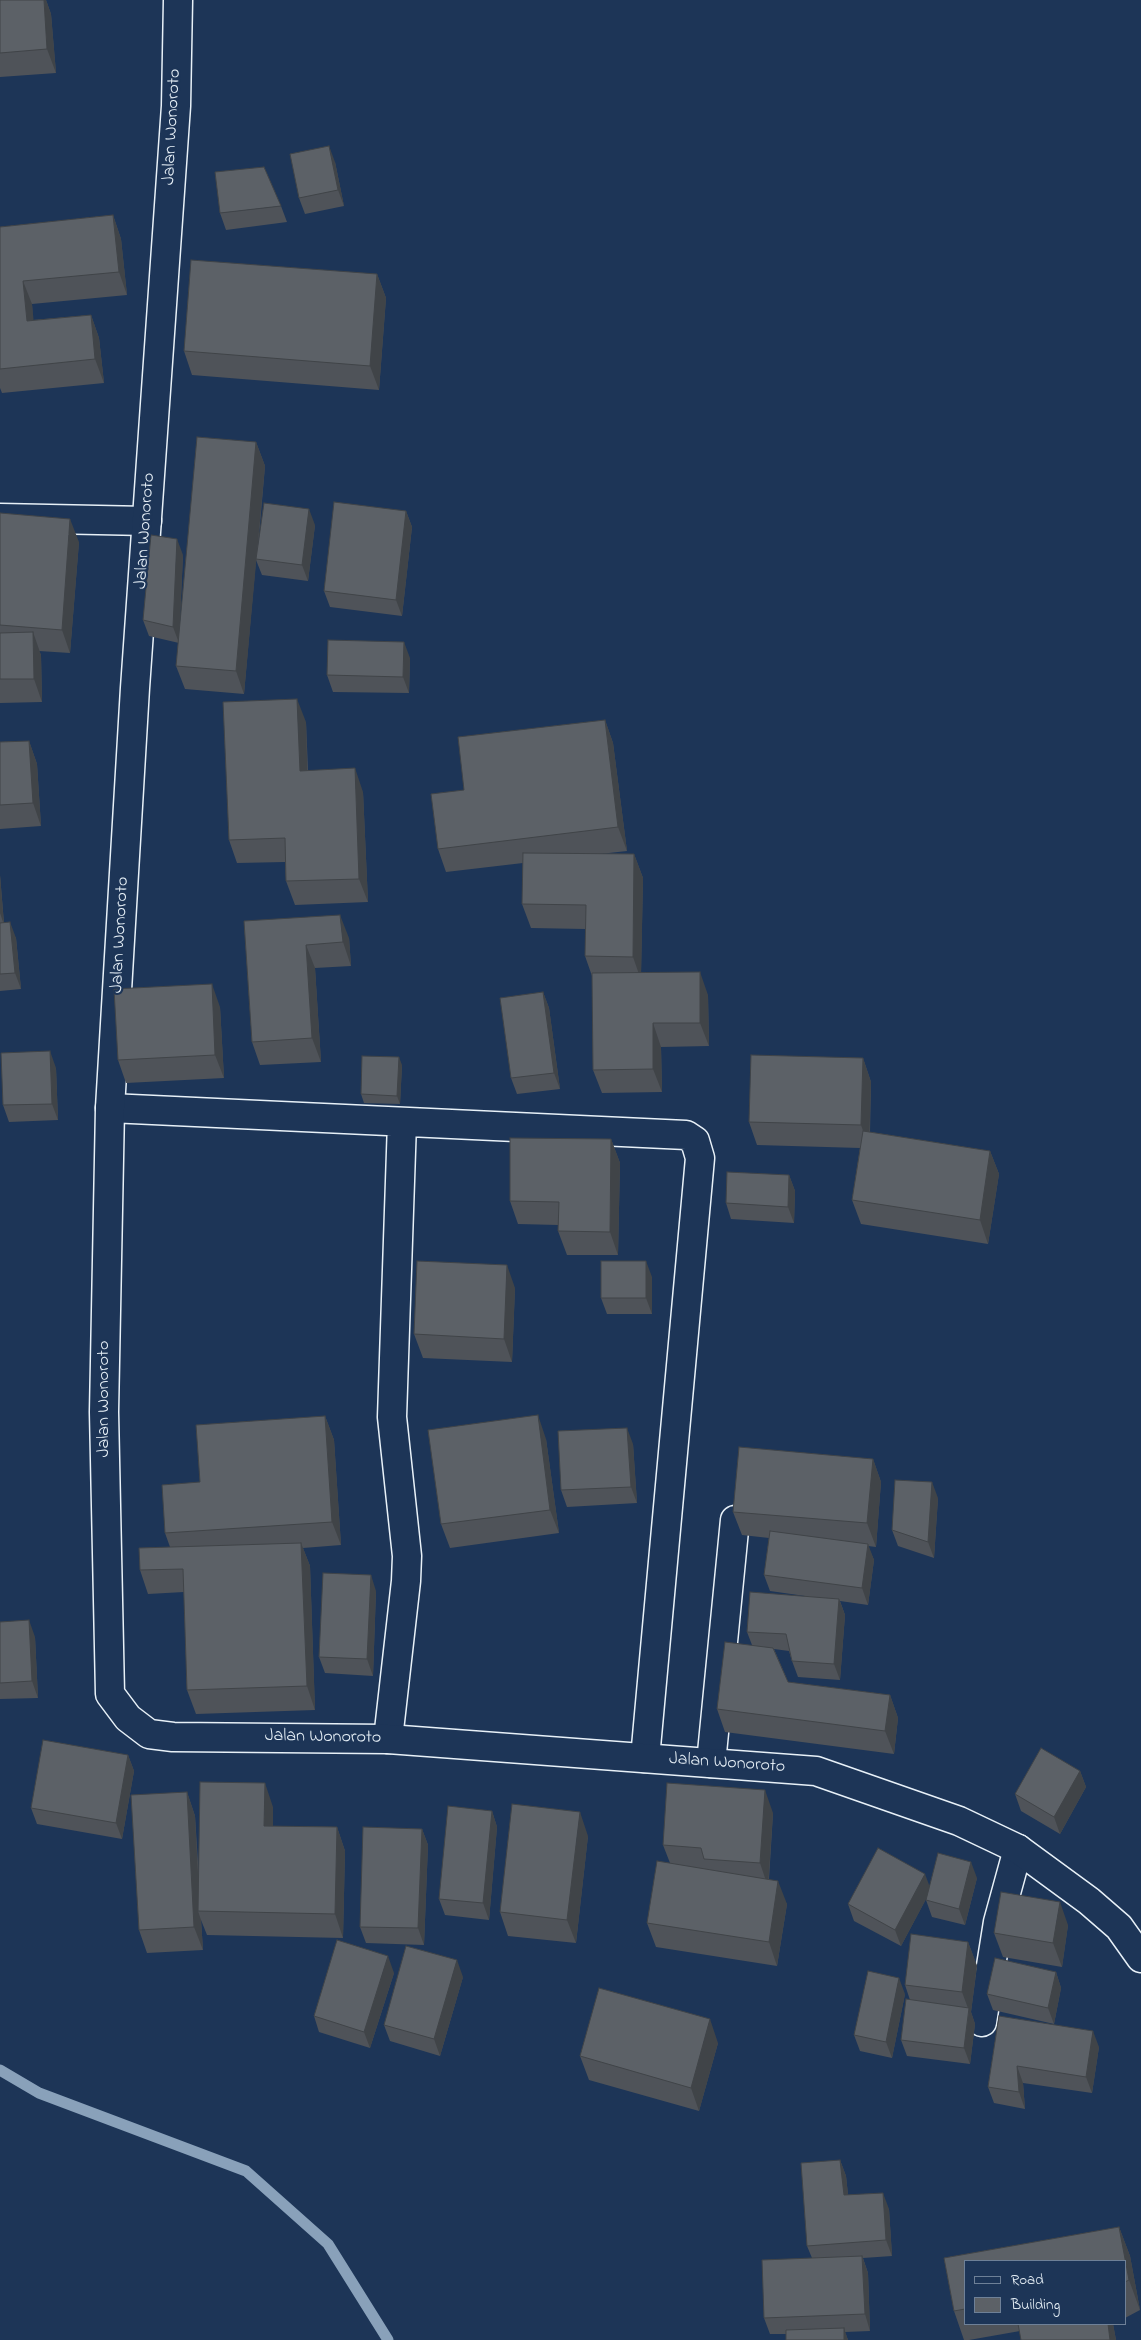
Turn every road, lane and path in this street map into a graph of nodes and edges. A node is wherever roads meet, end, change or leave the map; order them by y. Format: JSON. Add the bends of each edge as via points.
{"nodes":[{"id":1,"x":178,"y":0,"type":"edge"},
{"id":2,"x":0,"y":518,"type":"edge"},
{"id":3,"x":147,"y":521,"type":"junction"},
{"id":4,"x":110,"y":1108,"type":"junction"},
{"id":5,"x":402,"y":1122,"type":"junction"},
{"id":6,"x":735,"y":1520,"type":"edge"},
{"id":7,"x":388,"y":1739,"type":"junction"},
{"id":8,"x":645,"y":1758,"type":"junction"},
{"id":9,"x":710,"y":1763,"type":"junction"},
{"id":10,"x":1018,"y":1849,"type":"junction"},
{"id":11,"x":1141,"y":1958,"type":"edge"},
{"id":12,"x":982,"y":2022,"type":"dead end"}],
"edges":[{"from":1,"to":3,"type":"street","name":"Jalan Wonoroto","via":[[176,106]]},
{"from":2,"to":3,"type":"street"},
{"from":3,"to":4,"type":"street","name":"Jalan Wonoroto"},
{"from":4,"to":5,"type":"street"},
{"from":4,"to":7,"type":"street","name":"Jalan Wonoroto","via":[[104,1412],[110,1694],[128,1718],[149,1734]]},
{"from":5,"to":7,"type":"street","via":[[392,1417],[407,1556]]},
{"from":5,"to":8,"type":"street","via":[[686,1135],[695,1141],[700,1158]]},
{"from":6,"to":9,"type":"street"},
{"from":7,"to":8,"type":"street","name":"Jalan Wonoroto"},
{"from":8,"to":9,"type":"street","name":"Jalan Wonoroto"},
{"from":9,"to":10,"type":"street","name":"Jalan Wonoroto","via":[[816,1770],[959,1821]]},
{"from":10,"to":11,"type":"street","name":"Jalan Wonoroto","via":[[1119,1927]]},
{"from":10,"to":12,"type":"street","via":[[998,1922]]}]}
